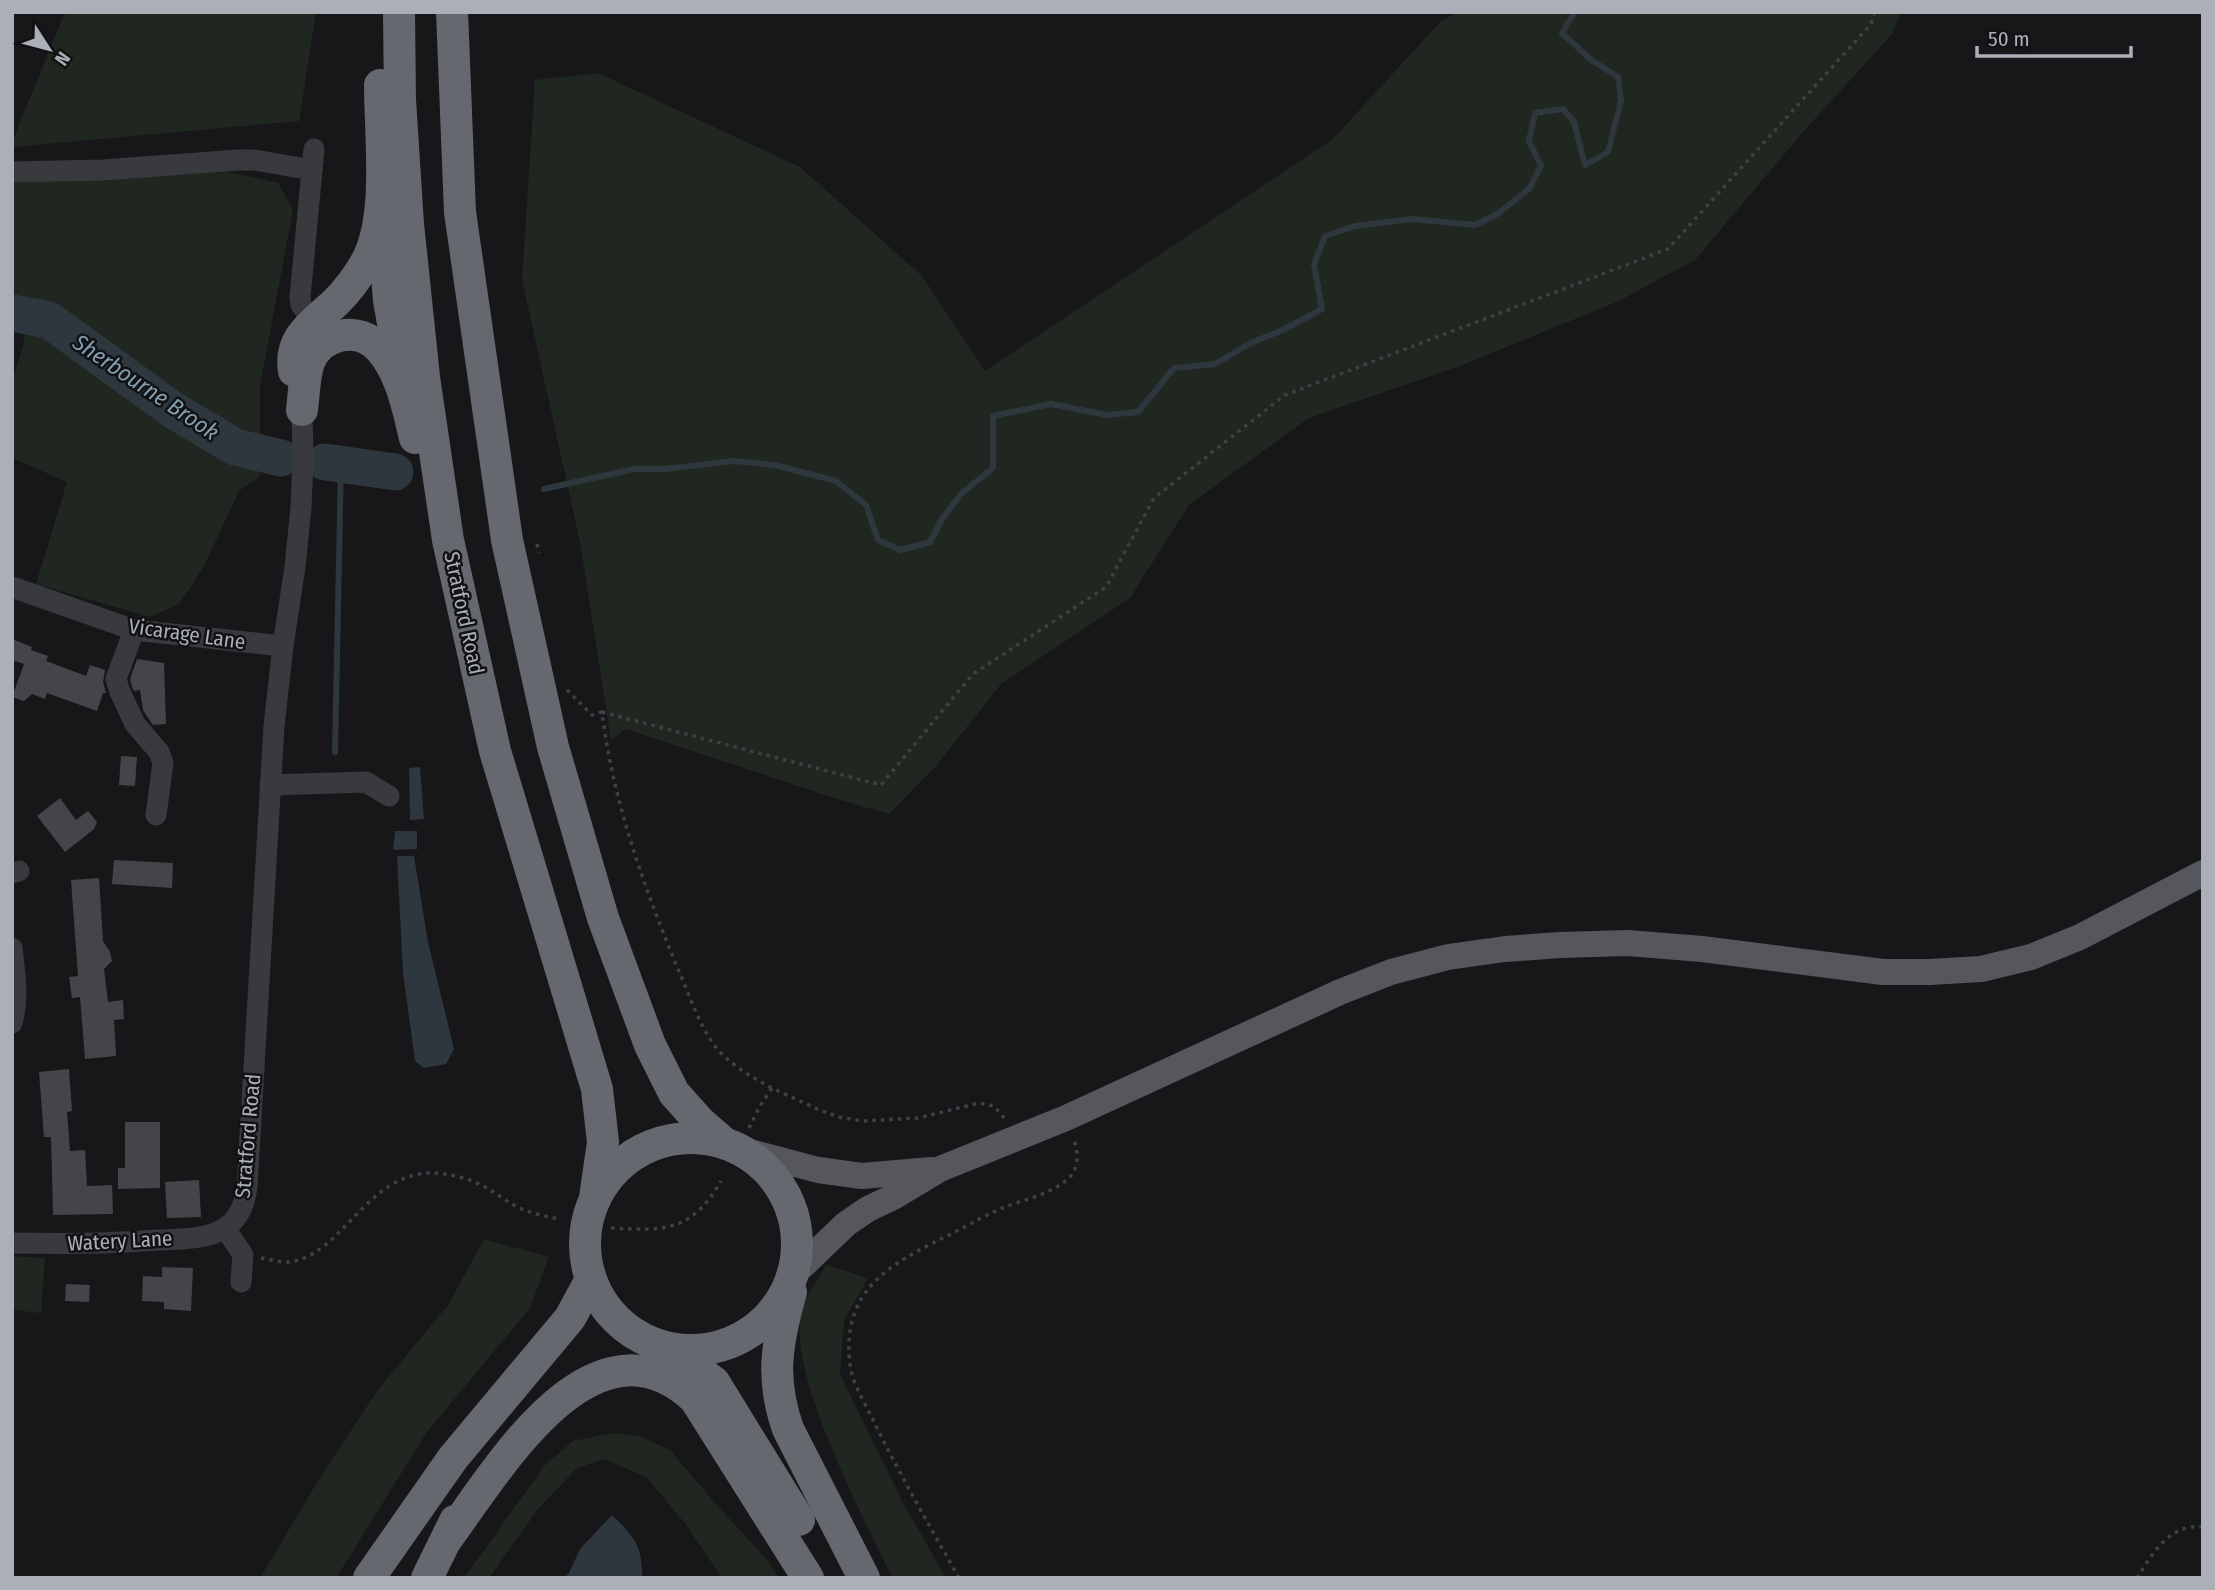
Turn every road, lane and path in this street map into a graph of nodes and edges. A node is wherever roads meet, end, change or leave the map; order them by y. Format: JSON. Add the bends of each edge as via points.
{"nodes":[{"id":1,"x":381,"y":12,"type":"edge"},
{"id":2,"x":399,"y":12,"type":"edge"},
{"id":3,"x":452,"y":12,"type":"edge"},
{"id":4,"x":1875,"y":12,"type":"edge"},
{"id":5,"x":12,"y":172,"type":"edge"},
{"id":6,"x":381,"y":202,"type":"junction"},
{"id":7,"x":313,"y":321,"type":"junction"},
{"id":8,"x":407,"y":401,"type":"junction"},
{"id":9,"x":302,"y":410,"type":"junction"},
{"id":10,"x":537,"y":544,"type":"dead end"},
{"id":11,"x":539,"y":556,"type":"dead end"},
{"id":12,"x":12,"y":587,"type":"edge"},
{"id":13,"x":134,"y":630,"type":"junction"},
{"id":14,"x":283,"y":646,"type":"junction"},
{"id":15,"x":564,"y":687,"type":"dead end"},
{"id":16,"x":602,"y":712,"type":"junction"},
{"id":17,"x":495,"y":751,"type":"junction"},
{"id":18,"x":270,"y":785,"type":"junction"},
{"id":19,"x":389,"y":796,"type":"dead end"},
{"id":20,"x":156,"y":815,"type":"dead end"},
{"id":21,"x":2203,"y":873,"type":"edge"},
{"id":22,"x":12,"y":948,"type":"edge"},
{"id":23,"x":12,"y":1023,"type":"edge"},
{"id":24,"x":772,"y":1088,"type":"junction"},
{"id":25,"x":1066,"y":1118,"type":"junction"},
{"id":26,"x":1017,"y":1138,"type":"junction"},
{"id":27,"x":737,"y":1141,"type":"junction"},
{"id":28,"x":940,"y":1170,"type":"junction"},
{"id":29,"x":721,"y":1181,"type":"dead end"},
{"id":30,"x":595,"y":1198,"type":"junction"},
{"id":31,"x":558,"y":1219,"type":"dead end"},
{"id":32,"x":225,"y":1228,"type":"junction"},
{"id":33,"x":611,"y":1228,"type":"dead end"},
{"id":34,"x":12,"y":1243,"type":"edge"},
{"id":35,"x":243,"y":1255,"type":"junction"},
{"id":36,"x":794,"y":1280,"type":"junction"},
{"id":37,"x":241,"y":1282,"type":"dead end"},
{"id":38,"x":589,"y":1283,"type":"junction"},
{"id":39,"x":663,"y":1348,"type":"junction"},
{"id":40,"x":2203,"y":1527,"type":"edge"},
{"id":41,"x":446,"y":1541,"type":"junction"},
{"id":42,"x":369,"y":1578,"type":"edge"},
{"id":43,"x":427,"y":1578,"type":"edge"},
{"id":44,"x":808,"y":1578,"type":"edge"},
{"id":45,"x":830,"y":1578,"type":"edge"},
{"id":46,"x":864,"y":1578,"type":"edge"},
{"id":47,"x":959,"y":1578,"type":"edge"},
{"id":48,"x":2137,"y":1578,"type":"edge"}],
"edges":[{"from":1,"to":6,"type":"highway"},
{"from":2,"to":17,"type":"highway","name":"Stratford Road","via":[[408,224],[424,377],[448,540]]},
{"from":3,"to":27,"type":"highway","via":[[461,226],[507,540],[553,747],[603,918],[650,1045],[674,1093],[699,1121]]},
{"from":4,"to":16,"type":"path","via":[[1871,23],[1668,249],[1285,395],[1154,498],[1107,587],[972,674],[881,785]]},
{"from":5,"to":7,"type":"street","via":[[313,160],[300,297]]},
{"from":6,"to":7,"type":"highway","via":[[375,242],[366,261],[342,295]]},
{"from":6,"to":8,"type":"highway","via":[[389,300]]},
{"from":7,"to":9,"type":"highway","via":[[293,355]]},
{"from":8,"to":9,"type":"highway","via":[[381,350],[369,339],[342,335],[330,339],[313,355]]},
{"from":8,"to":17,"type":"highway","via":[[439,558]]},
{"from":9,"to":14,"type":"street","name":"Stratford Road","via":[[301,507]]},
{"from":10,"to":11,"type":"path"},
{"from":12,"to":13,"type":"street","name":"Vicarage Lane"},
{"from":13,"to":14,"type":"street","name":"Vicarage Lane"},
{"from":13,"to":20,"type":"street","via":[[116,679],[135,724],[163,762]]},
{"from":14,"to":18,"type":"street","name":"Stratford Road"},
{"from":15,"to":16,"type":"path","via":[[592,715]]},
{"from":16,"to":24,"type":"path","via":[[606,746],[635,858],[691,998],[719,1051]]},
{"from":17,"to":30,"type":"highway","name":"Stratford Road","via":[[597,1089],[603,1142]]},
{"from":18,"to":19,"type":"street","via":[[366,782]]},
{"from":18,"to":32,"type":"street","name":"Stratford Road","via":[[247,1187],[242,1208]]},
{"from":21,"to":25,"type":"main road","via":[[2080,937],[2031,957],[1981,969],[1883,972],[1628,943],[1448,957],[1340,992]]},
{"from":22,"to":23,"type":"street","via":[[16,982]]},
{"from":24,"to":26,"type":"path","via":[[817,1109],[862,1121],[918,1118],[979,1103],[994,1106]]},
{"from":24,"to":27,"type":"path"},
{"from":25,"to":26,"type":"main road"},
{"from":25,"to":47,"type":"path","via":[[1078,1160],[1069,1178],[891,1266],[869,1287],[852,1321],[850,1364],[855,1383]]},
{"from":26,"to":28,"type":"main road"},
{"from":27,"to":28,"type":"main road","via":[[818,1170],[862,1175]]},
{"from":27,"to":30,"type":"highway","via":[[681,1137],[657,1142],[612,1174]]},
{"from":27,"to":36,"type":"highway","via":[[776,1181],[789,1202],[799,1248]]},
{"from":28,"to":36,"type":"main road","via":[[846,1224]]},
{"from":29,"to":33,"type":"path","via":[[713,1196],[681,1223],[655,1230]]},
{"from":30,"to":38,"type":"highway","via":[[588,1234]]},
{"from":31,"to":35,"type":"path","via":[[521,1209],[467,1179],[418,1174],[377,1193],[328,1242],[301,1259],[283,1262]]},
{"from":32,"to":34,"type":"street","name":"Watery Lane","via":[[198,1237],[139,1242]]},
{"from":32,"to":35,"type":"street"},
{"from":35,"to":37,"type":"street"},
{"from":36,"to":39,"type":"highway","via":[[757,1325],[740,1336],[707,1347]]},
{"from":36,"to":46,"type":"highway","via":[[776,1359],[781,1410]]},
{"from":38,"to":39,"type":"highway","via":[[615,1320]]},
{"from":38,"to":42,"type":"highway","via":[[570,1318],[445,1469]]},
{"from":39,"to":41,"type":"highway","via":[[599,1354],[548,1386],[511,1427],[474,1480]]},
{"from":39,"to":45,"type":"highway","via":[[714,1382]]},
{"from":40,"to":48,"type":"path","via":[[2171,1535]]},
{"from":41,"to":43,"type":"highway"},
{"from":41,"to":44,"type":"highway","via":[[520,1440],[550,1408],[584,1382],[633,1370],[670,1379],[695,1398]]}]}
